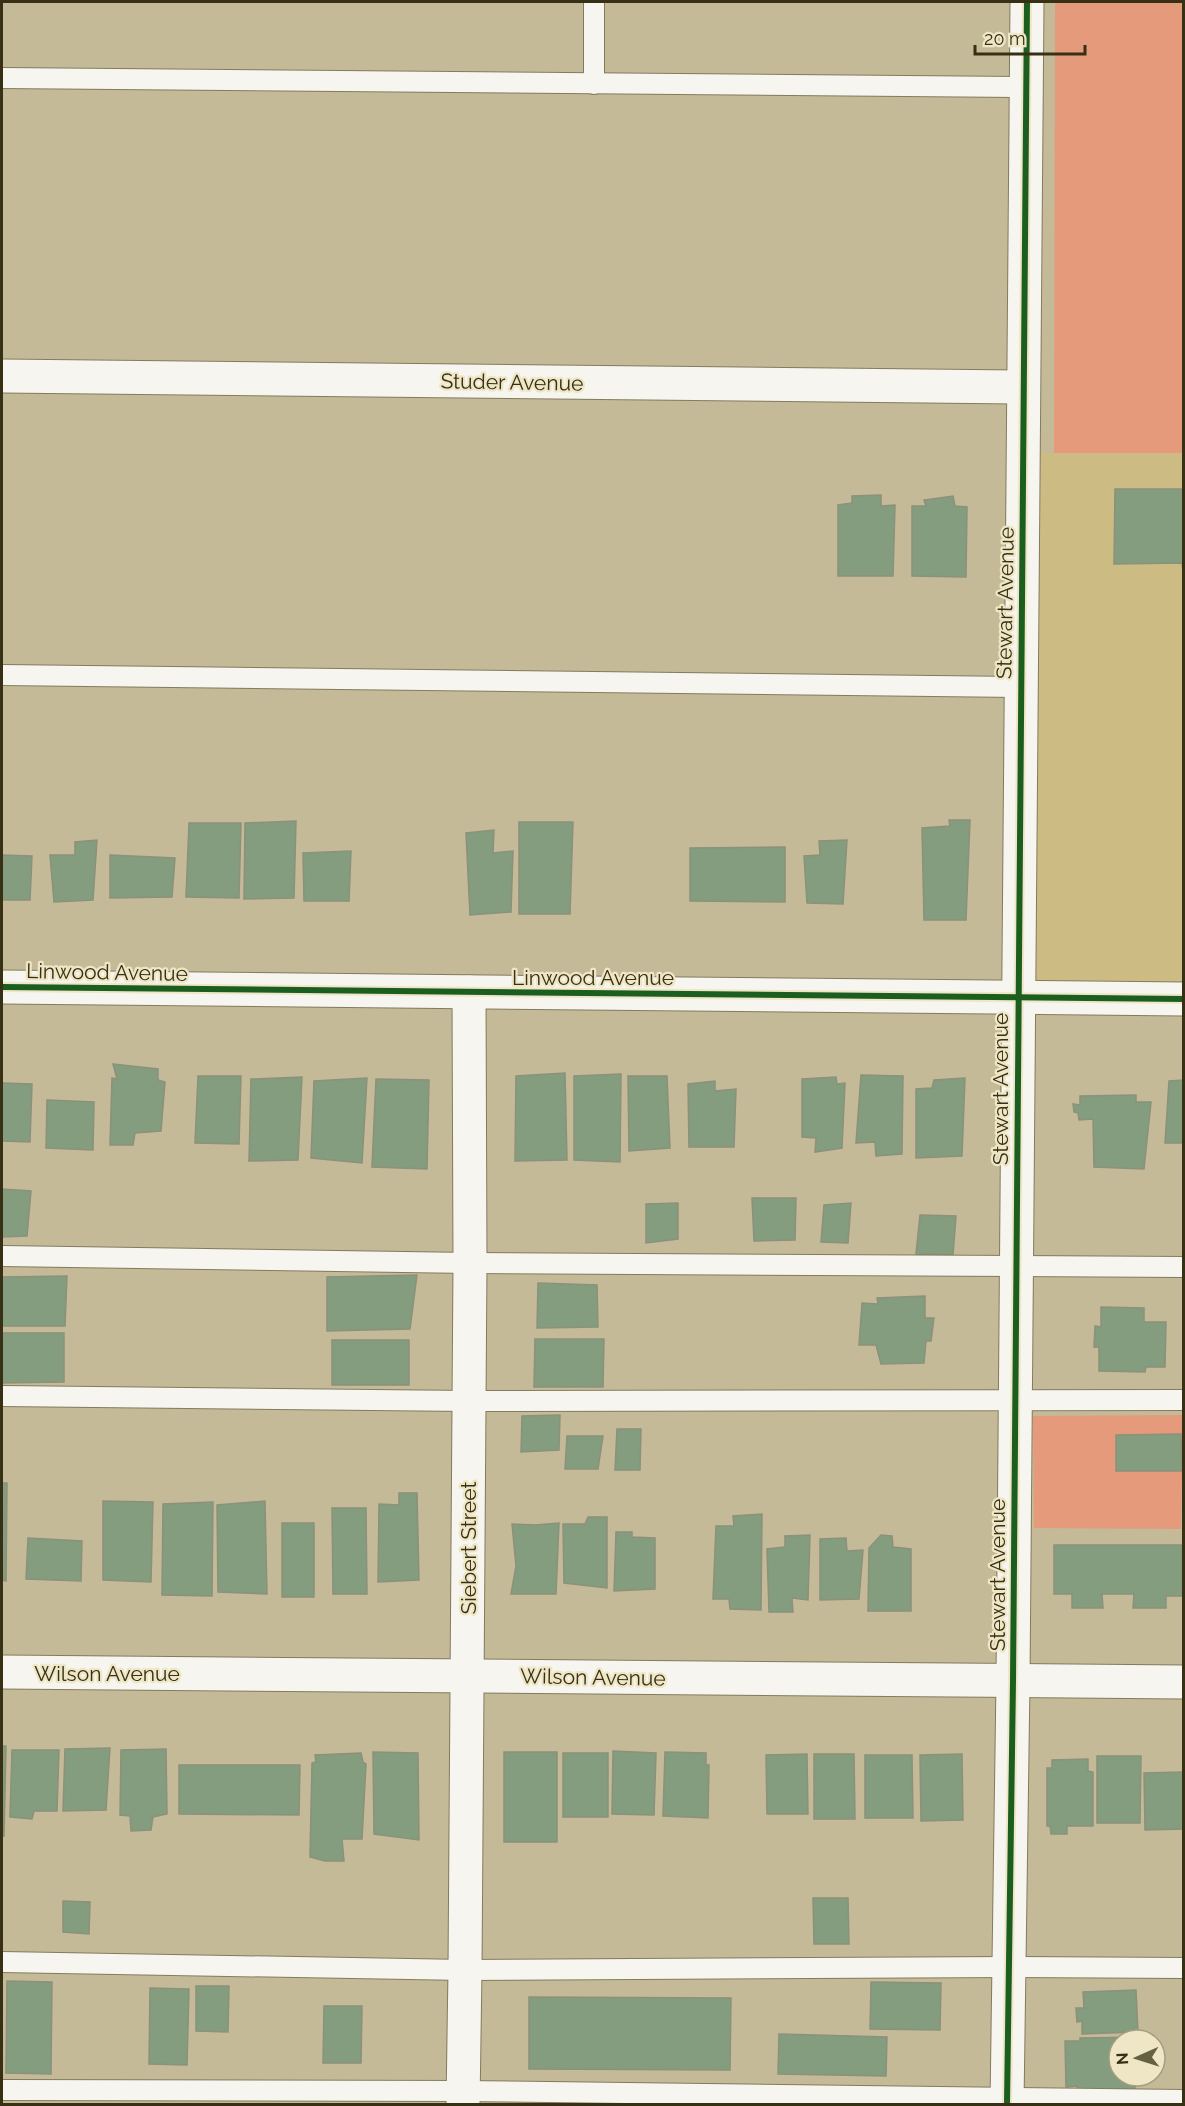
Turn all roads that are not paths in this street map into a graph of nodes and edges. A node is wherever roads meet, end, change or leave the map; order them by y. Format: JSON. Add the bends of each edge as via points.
{"nodes":[{"id":1,"x":594,"y":2,"type":"edge"},
{"id":2,"x":1027,"y":2,"type":"edge"},
{"id":3,"x":2,"y":78,"type":"edge"},
{"id":4,"x":594,"y":84,"type":"junction"},
{"id":5,"x":1026,"y":87,"type":"junction"},
{"id":6,"x":2,"y":376,"type":"edge"},
{"id":7,"x":1023,"y":387,"type":"junction"},
{"id":8,"x":2,"y":675,"type":"edge"},
{"id":9,"x":1020,"y":687,"type":"junction"},
{"id":10,"x":2,"y":987,"type":"edge"},
{"id":11,"x":469,"y":992,"type":"junction"},
{"id":12,"x":1017,"y":996,"type":"junction"},
{"id":13,"x":1184,"y":999,"type":"edge"},
{"id":14,"x":2,"y":1256,"type":"edge"},
{"id":15,"x":470,"y":1263,"type":"junction"},
{"id":16,"x":1016,"y":1267,"type":"junction"},
{"id":17,"x":1184,"y":1267,"type":"edge"},
{"id":18,"x":2,"y":1396,"type":"edge"},
{"id":19,"x":1015,"y":1400,"type":"junction"},
{"id":20,"x":1184,"y":1400,"type":"edge"},
{"id":21,"x":468,"y":1401,"type":"junction"},
{"id":22,"x":2,"y":1672,"type":"edge"},
{"id":23,"x":468,"y":1676,"type":"junction"},
{"id":24,"x":1012,"y":1681,"type":"junction"},
{"id":25,"x":1184,"y":1682,"type":"edge"},
{"id":26,"x":2,"y":1962,"type":"edge"},
{"id":27,"x":1009,"y":1967,"type":"junction"},
{"id":28,"x":1184,"y":1968,"type":"edge"},
{"id":29,"x":465,"y":1970,"type":"junction"},
{"id":30,"x":2,"y":2090,"type":"edge"},
{"id":31,"x":463,"y":2098,"type":"edge"},
{"id":32,"x":1184,"y":2100,"type":"edge"},
{"id":33,"x":1007,"y":2101,"type":"edge"}],
"edges":[{"from":1,"to":4,"type":"lane"},
{"from":2,"to":5,"type":"street","name":"Stewart Avenue"},
{"from":3,"to":4,"type":"lane"},
{"from":4,"to":5,"type":"lane"},
{"from":5,"to":7,"type":"street","name":"Stewart Avenue"},
{"from":6,"to":7,"type":"street","name":"Studer Avenue"},
{"from":7,"to":9,"type":"street","name":"Stewart Avenue"},
{"from":8,"to":9,"type":"lane"},
{"from":9,"to":12,"type":"street","name":"Stewart Avenue"},
{"from":10,"to":11,"type":"street","name":"Linwood Avenue"},
{"from":11,"to":12,"type":"street","name":"Linwood Avenue"},
{"from":11,"to":15,"type":"street","name":"Siebert Street"},
{"from":12,"to":13,"type":"street","name":"Linwood Avenue"},
{"from":12,"to":16,"type":"street","name":"Stewart Avenue"},
{"from":14,"to":15,"type":"lane"},
{"from":15,"to":16,"type":"lane"},
{"from":15,"to":21,"type":"street","name":"Siebert Street"},
{"from":16,"to":17,"type":"lane"},
{"from":16,"to":19,"type":"street","name":"Stewart Avenue"},
{"from":18,"to":21,"type":"lane"},
{"from":19,"to":20,"type":"lane"},
{"from":19,"to":21,"type":"lane"},
{"from":19,"to":24,"type":"street","name":"Stewart Avenue"},
{"from":21,"to":23,"type":"street","name":"Siebert Street"},
{"from":22,"to":23,"type":"street","name":"Wilson Avenue"},
{"from":23,"to":24,"type":"street","name":"Wilson Avenue"},
{"from":23,"to":29,"type":"street","name":"Siebert Street"},
{"from":24,"to":25,"type":"street","name":"Wilson Avenue"},
{"from":24,"to":27,"type":"street","name":"Stewart Avenue"},
{"from":26,"to":29,"type":"lane"},
{"from":27,"to":28,"type":"lane"},
{"from":27,"to":29,"type":"lane"},
{"from":27,"to":33,"type":"street","name":"Stewart Avenue"},
{"from":29,"to":31,"type":"street","name":"Siebert Street"},
{"from":30,"to":31,"type":"lane"},
{"from":31,"to":33,"type":"lane"},
{"from":32,"to":33,"type":"lane"}]}
